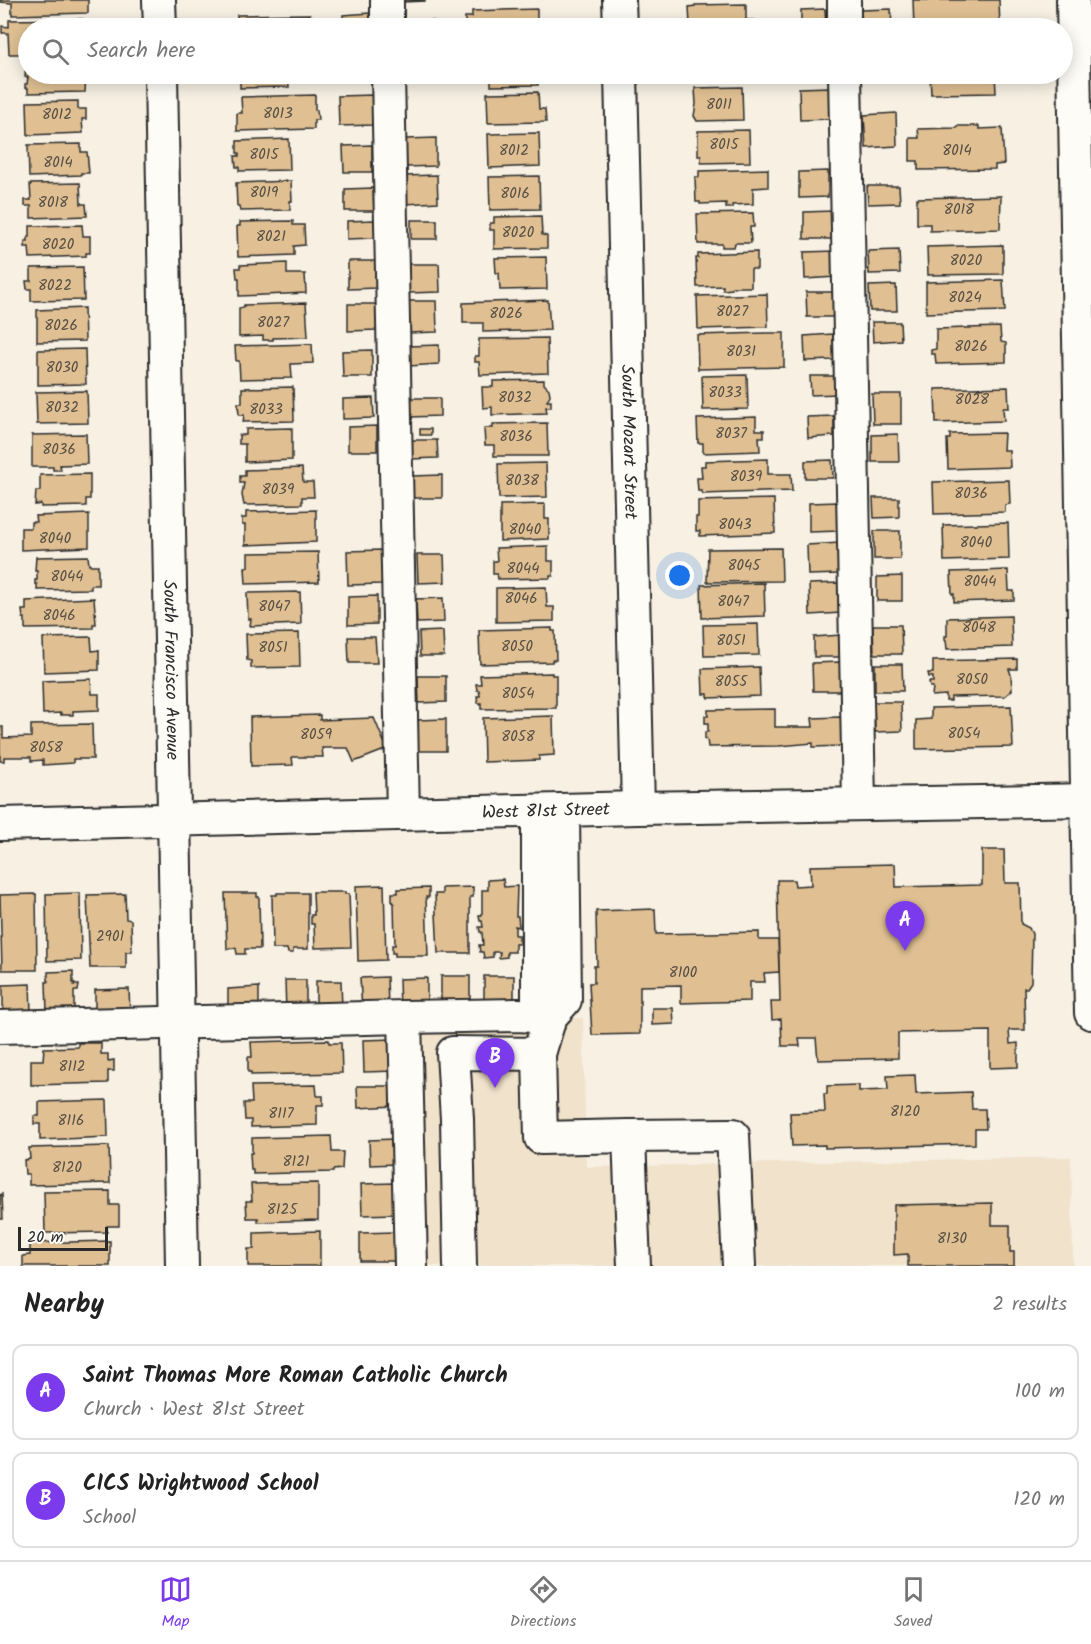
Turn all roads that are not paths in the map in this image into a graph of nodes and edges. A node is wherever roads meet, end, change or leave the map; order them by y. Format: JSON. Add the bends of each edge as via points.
{"nodes":[{"id":1,"x":159,"y":0,"type":"edge"},
{"id":2,"x":387,"y":0,"type":"edge"},
{"id":3,"x":619,"y":0,"type":"edge"},
{"id":4,"x":844,"y":0,"type":"edge"},
{"id":5,"x":1073,"y":0,"type":"edge"},
{"id":6,"x":160,"y":18,"type":"edge"},
{"id":7,"x":387,"y":18,"type":"edge"},
{"id":8,"x":620,"y":18,"type":"edge"},
{"id":9,"x":844,"y":18,"type":"edge"},
{"id":10,"x":161,"y":84,"type":"edge"},
{"id":11,"x":388,"y":84,"type":"edge"},
{"id":12,"x":621,"y":84,"type":"edge"},
{"id":13,"x":845,"y":84,"type":"edge"},
{"id":14,"x":1089,"y":800,"type":"edge"},
{"id":15,"x":859,"y":804,"type":"junction"},
{"id":16,"x":638,"y":808,"type":"junction"},
{"id":17,"x":550,"y":811,"type":"junction"},
{"id":18,"x":403,"y":814,"type":"junction"},
{"id":19,"x":174,"y":820,"type":"junction"},
{"id":20,"x":0,"y":824,"type":"edge"},
{"id":21,"x":1091,"y":1013,"type":"edge"},
{"id":22,"x":405,"y":1017,"type":"junction"},
{"id":23,"x":550,"y":1017,"type":"junction"},
{"id":24,"x":178,"y":1023,"type":"junction"},
{"id":25,"x":0,"y":1027,"type":"edge"},
{"id":26,"x":539,"y":1054,"type":"junction"},
{"id":27,"x":629,"y":1136,"type":"junction"},
{"id":28,"x":182,"y":1266,"type":"edge"},
{"id":29,"x":411,"y":1266,"type":"edge"},
{"id":30,"x":460,"y":1266,"type":"edge"},
{"id":31,"x":634,"y":1266,"type":"edge"},
{"id":32,"x":739,"y":1266,"type":"edge"}],
"edges":[{"from":1,"to":6,"type":"street"},
{"from":2,"to":7,"type":"street"},
{"from":3,"to":8,"type":"street"},
{"from":4,"to":9,"type":"street"},
{"from":5,"to":14,"type":"street"},
{"from":10,"to":19,"type":"street","name":"South Francisco Avenue"},
{"from":11,"to":18,"type":"street"},
{"from":12,"to":16,"type":"street","name":"South Mozart Street"},
{"from":13,"to":15,"type":"street"},
{"from":14,"to":15,"type":"street","name":"West 81st Street"},
{"from":14,"to":21,"type":"street"},
{"from":15,"to":16,"type":"street","name":"West 81st Street"},
{"from":16,"to":17,"type":"street","name":"West 81st Street"},
{"from":17,"to":18,"type":"street","name":"West 81st Street"},
{"from":17,"to":23,"type":"street","via":[[565,1000]]},
{"from":18,"to":19,"type":"street","name":"West 81st Street"},
{"from":19,"to":20,"type":"street","name":"West 81st Street"},
{"from":19,"to":24,"type":"street","name":"South Francisco Avenue"},
{"from":22,"to":23,"type":"street"},
{"from":22,"to":24,"type":"street"},
{"from":22,"to":29,"type":"street"},
{"from":23,"to":26,"type":"street"},
{"from":24,"to":25,"type":"street"},
{"from":24,"to":28,"type":"street","name":"South Francisco Avenue"},
{"from":26,"to":27,"type":"street","via":[[541,1138]]},
{"from":26,"to":30,"type":"street","via":[[453,1053]]},
{"from":27,"to":31,"type":"street"},
{"from":27,"to":32,"type":"street","via":[[733,1135]]}]}
